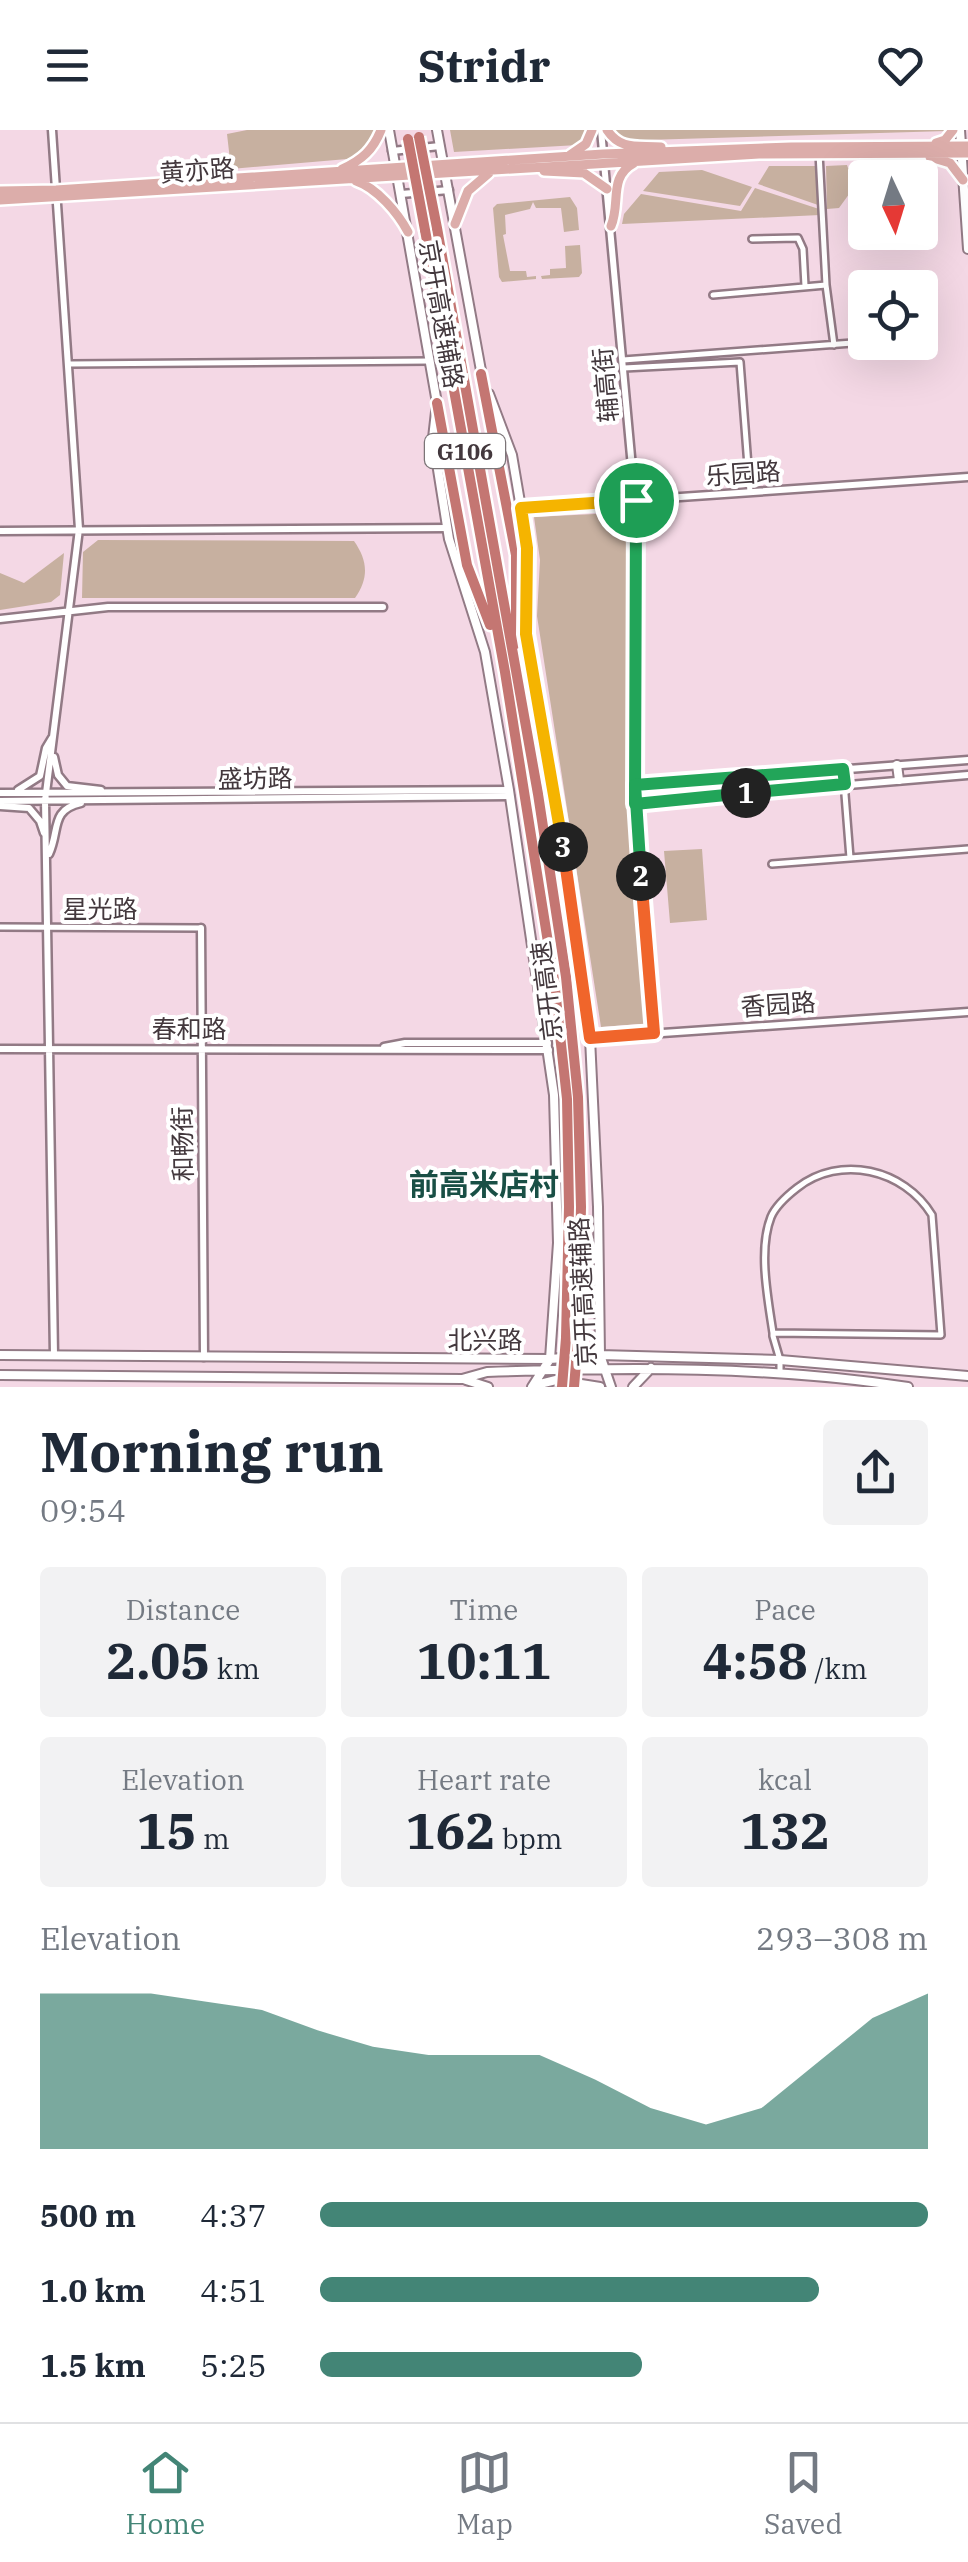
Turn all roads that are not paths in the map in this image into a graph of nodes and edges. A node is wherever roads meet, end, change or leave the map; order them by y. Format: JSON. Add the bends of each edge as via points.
{"nodes":[{"id":1,"x":52,"y":130,"type":"edge"},
{"id":2,"x":381,"y":130,"type":"edge"},
{"id":3,"x":389,"y":130,"type":"edge"},
{"id":4,"x":437,"y":130,"type":"edge"},
{"id":5,"x":592,"y":130,"type":"edge"},
{"id":6,"x":604,"y":130,"type":"edge"},
{"id":7,"x":957,"y":130,"type":"edge"},
{"id":8,"x":413,"y":134,"type":"edge"},
{"id":9,"x":440,"y":146,"type":"junction"},
{"id":10,"x":927,"y":146,"type":"junction"},
{"id":11,"x":965,"y":149,"type":"edge"},
{"id":12,"x":392,"y":151,"type":"junction"},
{"id":13,"x":672,"y":151,"type":"junction"},
{"id":14,"x":898,"y":152,"type":"junction"},
{"id":15,"x":820,"y":153,"type":"junction"},
{"id":16,"x":568,"y":157,"type":"junction"},
{"id":17,"x":604,"y":159,"type":"junction"},
{"id":18,"x":637,"y":161,"type":"junction"},
{"id":19,"x":537,"y":169,"type":"junction"},
{"id":20,"x":444,"y":170,"type":"junction"},
{"id":21,"x":332,"y":172,"type":"junction"},
{"id":22,"x":492,"y":172,"type":"junction"},
{"id":23,"x":397,"y":173,"type":"junction"},
{"id":24,"x":354,"y":180,"type":"junction"},
{"id":25,"x":963,"y":180,"type":"junction"},
{"id":26,"x":607,"y":189,"type":"junction"},
{"id":27,"x":449,"y":190,"type":"junction"},
{"id":28,"x":0,"y":191,"type":"edge"},
{"id":29,"x":56,"y":194,"type":"junction"},
{"id":30,"x":400,"y":194,"type":"junction"},
{"id":31,"x":0,"y":200,"type":"edge"},
{"id":32,"x":456,"y":224,"type":"junction"},
{"id":33,"x":611,"y":226,"type":"junction"},
{"id":34,"x":408,"y":232,"type":"junction"},
{"id":35,"x":752,"y":239,"type":"dead end"},
{"id":36,"x":968,"y":249,"type":"edge"},
{"id":37,"x":806,"y":286,"type":"junction"},
{"id":38,"x":826,"y":286,"type":"junction"},
{"id":39,"x":713,"y":294,"type":"dead end"},
{"id":40,"x":848,"y":344,"type":"edge"},
{"id":41,"x":834,"y":345,"type":"junction"},
{"id":42,"x":430,"y":361,"type":"junction"},
{"id":43,"x":70,"y":364,"type":"junction"},
{"id":44,"x":624,"y":364,"type":"junction"},
{"id":45,"x":481,"y":374,"type":"junction"},
{"id":46,"x":437,"y":404,"type":"junction"},
{"id":47,"x":968,"y":476,"type":"edge"},
{"id":48,"x":750,"y":492,"type":"junction"},
{"id":49,"x":636,"y":500,"type":"junction"},
{"id":50,"x":521,"y":508,"type":"junction"},
{"id":51,"x":448,"y":528,"type":"junction"},
{"id":52,"x":79,"y":529,"type":"junction"},
{"id":53,"x":0,"y":531,"type":"edge"},
{"id":54,"x":384,"y":607,"type":"dead end"},
{"id":55,"x":70,"y":610,"type":"junction"},
{"id":56,"x":0,"y":619,"type":"edge"},
{"id":57,"x":510,"y":670,"type":"junction"},
{"id":58,"x":54,"y":732,"type":"junction"},
{"id":59,"x":53,"y":746,"type":"junction"},
{"id":60,"x":968,"y":760,"type":"edge"},
{"id":61,"x":898,"y":765,"type":"junction"},
{"id":62,"x":843,"y":769,"type":"junction"},
{"id":63,"x":968,"y":776,"type":"edge"},
{"id":64,"x":899,"y":780,"type":"junction"},
{"id":65,"x":845,"y":784,"type":"junction"},
{"id":66,"x":635,"y":785,"type":"junction"},
{"id":67,"x":112,"y":793,"type":"junction"},
{"id":68,"x":510,"y":793,"type":"junction"},
{"id":69,"x":46,"y":797,"type":"junction"},
{"id":70,"x":1,"y":798,"type":"edge"},
{"id":71,"x":92,"y":800,"type":"junction"},
{"id":72,"x":635,"y":804,"type":"junction"},
{"id":73,"x":46,"y":842,"type":"junction"},
{"id":74,"x":968,"y":849,"type":"edge"},
{"id":75,"x":850,"y":858,"type":"junction"},
{"id":76,"x":47,"y":859,"type":"junction"},
{"id":77,"x":772,"y":864,"type":"dead end"},
{"id":78,"x":0,"y":928,"type":"edge"},
{"id":79,"x":48,"y":928,"type":"junction"},
{"id":80,"x":200,"y":928,"type":"joint"},
{"id":81,"x":968,"y":1012,"type":"edge"},
{"id":82,"x":654,"y":1033,"type":"junction"},
{"id":83,"x":590,"y":1038,"type":"junction"},
{"id":84,"x":548,"y":1047,"type":"junction"},
{"id":85,"x":200,"y":1048,"type":"junction"},
{"id":86,"x":0,"y":1049,"type":"edge"},
{"id":87,"x":50,"y":1049,"type":"junction"},
{"id":88,"x":773,"y":1333,"type":"junction"},
{"id":89,"x":0,"y":1355,"type":"edge"},
{"id":90,"x":54,"y":1355,"type":"junction"},
{"id":91,"x":600,"y":1355,"type":"junction"},
{"id":92,"x":330,"y":1358,"type":"junction"},
{"id":93,"x":204,"y":1359,"type":"junction"},
{"id":94,"x":550,"y":1359,"type":"junction"},
{"id":95,"x":780,"y":1360,"type":"junction"},
{"id":96,"x":651,"y":1368,"type":"junction"},
{"id":97,"x":603,"y":1369,"type":"junction"},
{"id":98,"x":544,"y":1370,"type":"junction"},
{"id":99,"x":780,"y":1374,"type":"junction"},
{"id":100,"x":0,"y":1375,"type":"edge"},
{"id":101,"x":53,"y":1375,"type":"junction"},
{"id":102,"x":968,"y":1376,"type":"edge"},
{"id":103,"x":330,"y":1377,"type":"junction"},
{"id":104,"x":462,"y":1379,"type":"junction"},
{"id":105,"x":488,"y":1387,"type":"edge"},
{"id":106,"x":532,"y":1387,"type":"edge"},
{"id":107,"x":562,"y":1387,"type":"edge"},
{"id":108,"x":574,"y":1387,"type":"edge"},
{"id":109,"x":600,"y":1387,"type":"edge"},
{"id":110,"x":611,"y":1387,"type":"edge"},
{"id":111,"x":634,"y":1387,"type":"edge"},
{"id":112,"x":908,"y":1387,"type":"edge"}],
"edges":[{"from":1,"to":29,"type":"street"},
{"from":2,"to":21,"type":"main road","via":[[360,160]]},
{"from":3,"to":12,"type":"main road","name":"京开高速辅路"},
{"from":4,"to":9,"type":"main road","name":"京开高速辅路"},
{"from":5,"to":16,"type":"main road"},
{"from":6,"to":13,"type":"main road","via":[[624,146]]},
{"from":6,"to":17,"type":"street","name":"辅高街"},
{"from":7,"to":10,"type":"main road"},
{"from":7,"to":11,"type":"main road"},
{"from":8,"to":57,"type":"highway","name":"京开高速","number":"G106","bridge":true},
{"from":9,"to":12,"type":"street"},
{"from":9,"to":20,"type":"main road","name":"京开高速辅路"},
{"from":10,"to":11,"type":"main road"},
{"from":10,"to":13,"type":"main road"},
{"from":11,"to":14,"type":"main road"},
{"from":11,"to":25,"type":"main road"},
{"from":12,"to":23,"type":"main road","name":"京开高速辅路"},
{"from":13,"to":17,"type":"main road"},
{"from":14,"to":15,"type":"main road"},
{"from":14,"to":25,"type":"main road","via":[[945,160]]},
{"from":15,"to":18,"type":"main road"},
{"from":15,"to":38,"type":"street"},
{"from":16,"to":17,"type":"main road"},
{"from":16,"to":20,"type":"main road"},
{"from":17,"to":18,"type":"main road"},
{"from":17,"to":19,"type":"main road"},
{"from":17,"to":26,"type":"street","name":"辅高街"},
{"from":18,"to":33,"type":"main road","via":[[616,182]]},
{"from":19,"to":22,"type":"main road"},
{"from":19,"to":26,"type":"main road","via":[[584,173]]},
{"from":20,"to":22,"type":"main road"},
{"from":20,"to":23,"type":"main road"},
{"from":20,"to":27,"type":"main road","name":"京开高速辅路"},
{"from":21,"to":23,"type":"main road","name":"黄亦路"},
{"from":21,"to":29,"type":"main road","name":"黄亦路"},
{"from":22,"to":32,"type":"main road","via":[[468,191]]},
{"from":23,"to":24,"type":"main road","name":"黄亦路"},
{"from":23,"to":30,"type":"main road","name":"京开高速辅路"},
{"from":24,"to":29,"type":"main road","name":"黄亦路"},
{"from":24,"to":34,"type":"main road","via":[[375,192]]},
{"from":25,"to":36,"type":"main road"},
{"from":26,"to":33,"type":"street","name":"辅高街"},
{"from":27,"to":30,"type":"street"},
{"from":27,"to":32,"type":"main road","name":"京开高速辅路"},
{"from":28,"to":29,"type":"main road","name":"黄亦路"},
{"from":29,"to":31,"type":"main road","name":"黄亦路"},
{"from":29,"to":43,"type":"street"},
{"from":30,"to":34,"type":"main road","name":"京开高速辅路"},
{"from":32,"to":45,"type":"main road","name":"京开高速辅路"},
{"from":33,"to":44,"type":"street","name":"辅高街"},
{"from":34,"to":42,"type":"main road","name":"京开高速辅路"},
{"from":35,"to":37,"type":"street","via":[[798,238]]},
{"from":37,"to":38,"type":"street"},
{"from":37,"to":39,"type":"street"},
{"from":38,"to":41,"type":"street"},
{"from":40,"to":41,"type":"street"},
{"from":41,"to":44,"type":"street"},
{"from":42,"to":43,"type":"street"},
{"from":42,"to":46,"type":"main road","name":"京开高速辅路"},
{"from":43,"to":52,"type":"street"},
{"from":44,"to":48,"type":"street","via":[[740,362]]},
{"from":44,"to":49,"type":"street","name":"辅高街"},
{"from":45,"to":50,"type":"main road","name":"京开高速辅路","via":[[507,438]]},
{"from":45,"to":57,"type":"highway","via":[[516,555]]},
{"from":46,"to":51,"type":"main road","name":"京开高速辅路","via":[[433,438]]},
{"from":46,"to":57,"type":"highway","via":[[467,565]]},
{"from":47,"to":48,"type":"street","name":"乐园路"},
{"from":48,"to":49,"type":"street","name":"乐园路"},
{"from":49,"to":50,"type":"street","name":"乐园路"},
{"from":49,"to":66,"type":"street","name":"辅高街"},
{"from":50,"to":83,"type":"main road","name":"京开高速辅路","via":[[526,634]]},
{"from":51,"to":52,"type":"street"},
{"from":51,"to":68,"type":"main road","name":"京开高速辅路","via":[[481,632]]},
{"from":52,"to":53,"type":"street"},
{"from":52,"to":55,"type":"street"},
{"from":54,"to":55,"type":"street"},
{"from":55,"to":56,"type":"street"},
{"from":55,"to":58,"type":"street"},
{"from":57,"to":107,"type":"highway","name":"京开高速","number":"G106","bridge":true,"via":[[567,1098]]},
{"from":57,"to":108,"type":"highway","name":"京开高速","number":"G106","bridge":true,"via":[[566,977],[578,1097]]},
{"from":58,"to":59,"type":"street"},
{"from":58,"to":70,"type":"street","via":[[40,776]]},
{"from":59,"to":67,"type":"street","via":[[61,782]]},
{"from":59,"to":69,"type":"street"},
{"from":60,"to":61,"type":"street"},
{"from":61,"to":62,"type":"street"},
{"from":61,"to":64,"type":"main road"},
{"from":62,"to":65,"type":"street"},
{"from":62,"to":66,"type":"street"},
{"from":63,"to":64,"type":"street"},
{"from":64,"to":65,"type":"street"},
{"from":65,"to":72,"type":"street"},
{"from":65,"to":75,"type":"street"},
{"from":66,"to":72,"type":"street","name":"辅高街"},
{"from":67,"to":68,"type":"street","name":"盛坊路"},
{"from":67,"to":69,"type":"street","name":"盛坊路"},
{"from":68,"to":71,"type":"street","name":"盛坊路"},
{"from":68,"to":84,"type":"main road","name":"京开高速辅路"},
{"from":69,"to":70,"type":"street","name":"盛坊路"},
{"from":69,"to":71,"type":"street","name":"盛坊路"},
{"from":69,"to":73,"type":"street"},
{"from":70,"to":73,"type":"street","via":[[29,808]]},
{"from":71,"to":76,"type":"street","via":[[56,818]]},
{"from":72,"to":82,"type":"street","name":"辅高街"},
{"from":73,"to":76,"type":"street"},
{"from":74,"to":75,"type":"street"},
{"from":75,"to":77,"type":"street"},
{"from":76,"to":79,"type":"street"},
{"from":78,"to":79,"type":"street","name":"星光路"},
{"from":79,"to":80,"type":"street","name":"星光路"},
{"from":79,"to":87,"type":"street"},
{"from":80,"to":85,"type":"street","name":"和畅街"},
{"from":81,"to":82,"type":"street","name":"香园路"},
{"from":82,"to":83,"type":"street","name":"香园路"},
{"from":83,"to":91,"type":"main road","name":"京开高速辅路"},
{"from":84,"to":85,"type":"street","name":"春和路"},
{"from":84,"to":94,"type":"main road","name":"京开高速辅路","via":[[558,1243]]},
{"from":85,"to":87,"type":"street","name":"春和路"},
{"from":85,"to":93,"type":"street","name":"和畅街"},
{"from":86,"to":87,"type":"street","name":"春和路"},
{"from":87,"to":90,"type":"street"},
{"from":88,"to":88,"type":"street","via":[[766,1248],[772,1216],[786,1197],[809,1179],[850,1169],[883,1174],[925,1204],[932,1215],[940,1335]]},
{"from":88,"to":95,"type":"street"},
{"from":89,"to":90,"type":"main road","name":"北兴路"},
{"from":90,"to":93,"type":"main road","name":"北兴路"},
{"from":90,"to":101,"type":"main road"},
{"from":91,"to":94,"type":"main road","name":"北兴路"},
{"from":91,"to":95,"type":"main road","name":"北兴路"},
{"from":91,"to":97,"type":"main road","name":"京开高速辅路"},
{"from":92,"to":93,"type":"main road","name":"北兴路"},
{"from":92,"to":94,"type":"main road","name":"北兴路"},
{"from":92,"to":103,"type":"main road"},
{"from":94,"to":98,"type":"main road","name":"京开高速辅路"},
{"from":95,"to":99,"type":"street"},
{"from":95,"to":102,"type":"main road","name":"北兴路"},
{"from":96,"to":97,"type":"main road","name":"北兴路"},
{"from":96,"to":99,"type":"main road","name":"北兴路"},
{"from":96,"to":111,"type":"main road"},
{"from":97,"to":98,"type":"main road","name":"北兴路"},
{"from":97,"to":110,"type":"main road","name":"京开高速辅路"},
{"from":98,"to":104,"type":"main road","name":"北兴路"},
{"from":98,"to":106,"type":"main road","name":"京开高速辅路"},
{"from":99,"to":112,"type":"main road","name":"北兴路"},
{"from":100,"to":101,"type":"main road","name":"北兴路"},
{"from":101,"to":103,"type":"main road","name":"北兴路"},
{"from":103,"to":104,"type":"main road","name":"北兴路"},
{"from":104,"to":105,"type":"main road"},
{"from":106,"to":109,"type":"main road","via":[[556,1380]]}]}
